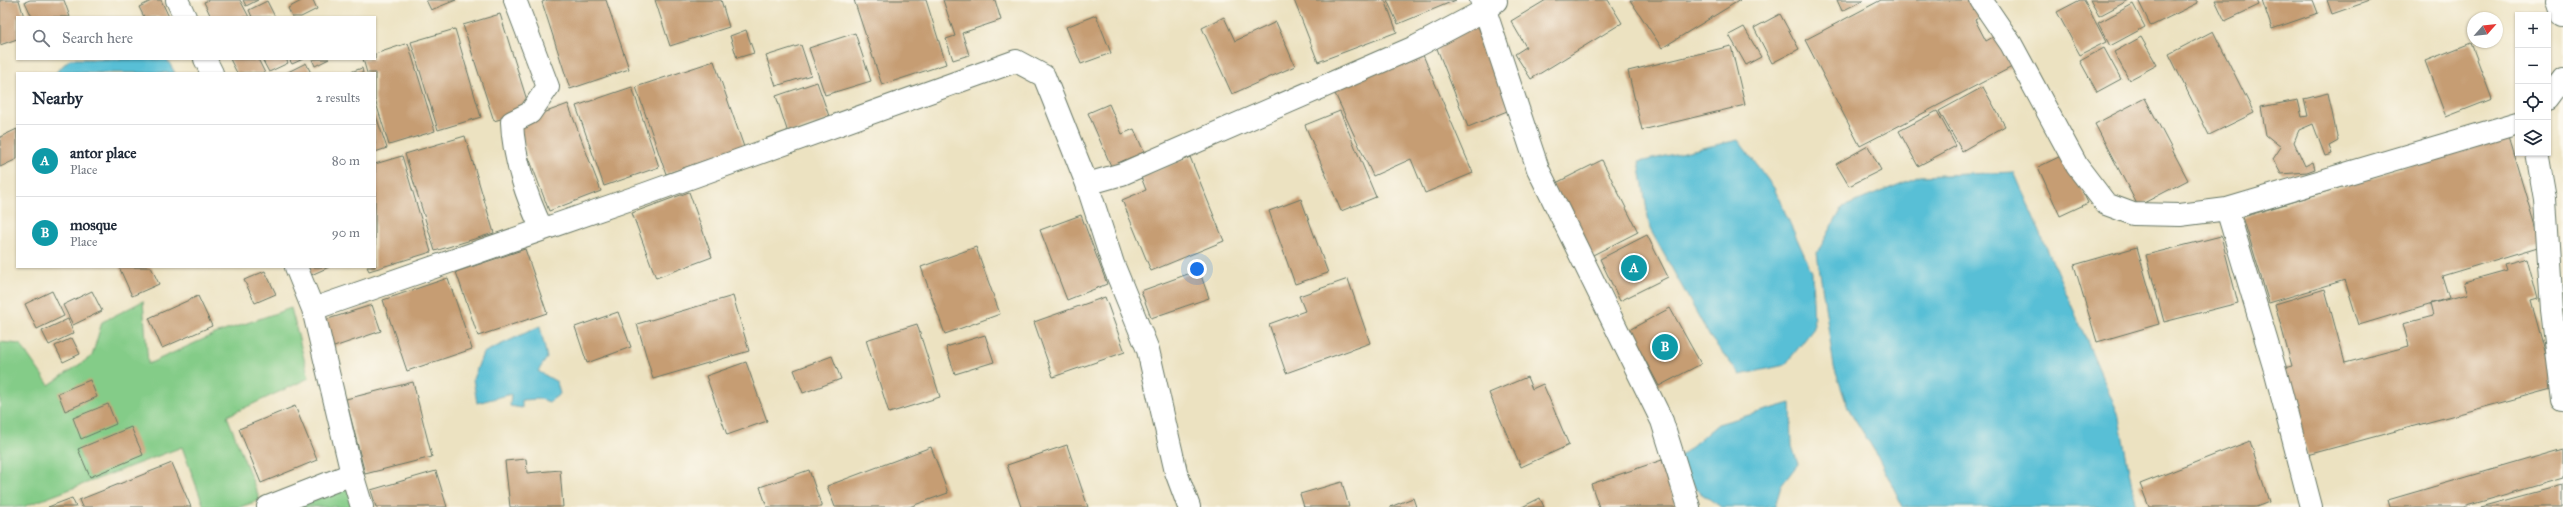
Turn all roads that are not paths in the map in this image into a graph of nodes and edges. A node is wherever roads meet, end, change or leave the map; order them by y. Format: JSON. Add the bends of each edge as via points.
{"nodes":[{"id":1,"x":176,"y":0,"type":"edge"},
{"id":2,"x":515,"y":0,"type":"edge"},
{"id":3,"x":1981,"y":0,"type":"edge"},
{"id":4,"x":2558,"y":0,"type":"edge"},
{"id":5,"x":1488,"y":3,"type":"edge"},
{"id":6,"x":2563,"y":15,"type":"edge"},
{"id":7,"x":184,"y":16,"type":"edge"},
{"id":8,"x":206,"y":60,"type":"edge"},
{"id":9,"x":212,"y":72,"type":"edge"},
{"id":10,"x":2563,"y":79,"type":"edge"},
{"id":11,"x":2551,"y":95,"type":"edge"},
{"id":12,"x":2515,"y":124,"type":"edge"},
{"id":13,"x":2538,"y":156,"type":"edge"},
{"id":14,"x":1087,"y":184,"type":"junction"},
{"id":15,"x":2227,"y":209,"type":"junction"},
{"id":16,"x":542,"y":229,"type":"junction"},
{"id":17,"x":296,"y":268,"type":"edge"},
{"id":18,"x":313,"y":309,"type":"junction"},
{"id":19,"x":2559,"y":338,"type":"edge"},
{"id":20,"x":2563,"y":401,"type":"edge"},
{"id":21,"x":352,"y":474,"type":"junction"},
{"id":22,"x":268,"y":507,"type":"edge"},
{"id":23,"x":362,"y":507,"type":"edge"},
{"id":24,"x":1189,"y":507,"type":"edge"},
{"id":25,"x":1689,"y":507,"type":"edge"},
{"id":26,"x":2311,"y":507,"type":"edge"}],
"edges":[{"from":1,"to":7,"type":"street"},
{"from":2,"to":16,"type":"street","via":[[548,88],[530,113],[512,122],[513,146]]},
{"from":3,"to":15,"type":"street","via":[[2011,44],[2077,166],[2106,204],[2133,214],[2180,215]]},
{"from":4,"to":6,"type":"street"},
{"from":5,"to":14,"type":"street","via":[[1417,46],[1122,174]]},
{"from":5,"to":25,"type":"street","via":[[1538,169],[1662,421]]},
{"from":8,"to":9,"type":"street"},
{"from":10,"to":11,"type":"street"},
{"from":12,"to":15,"type":"street"},
{"from":13,"to":19,"type":"street","via":[[2545,199]]},
{"from":14,"to":16,"type":"street","via":[[1044,76],[1016,61]]},
{"from":14,"to":24,"type":"street","via":[[1112,264],[1148,350],[1176,472]]},
{"from":15,"to":26,"type":"street","via":[[2276,373]]},
{"from":16,"to":18,"type":"street"},
{"from":17,"to":18,"type":"street"},
{"from":18,"to":21,"type":"street"},
{"from":19,"to":20,"type":"street"},
{"from":21,"to":22,"type":"street"},
{"from":21,"to":23,"type":"street"}]}
